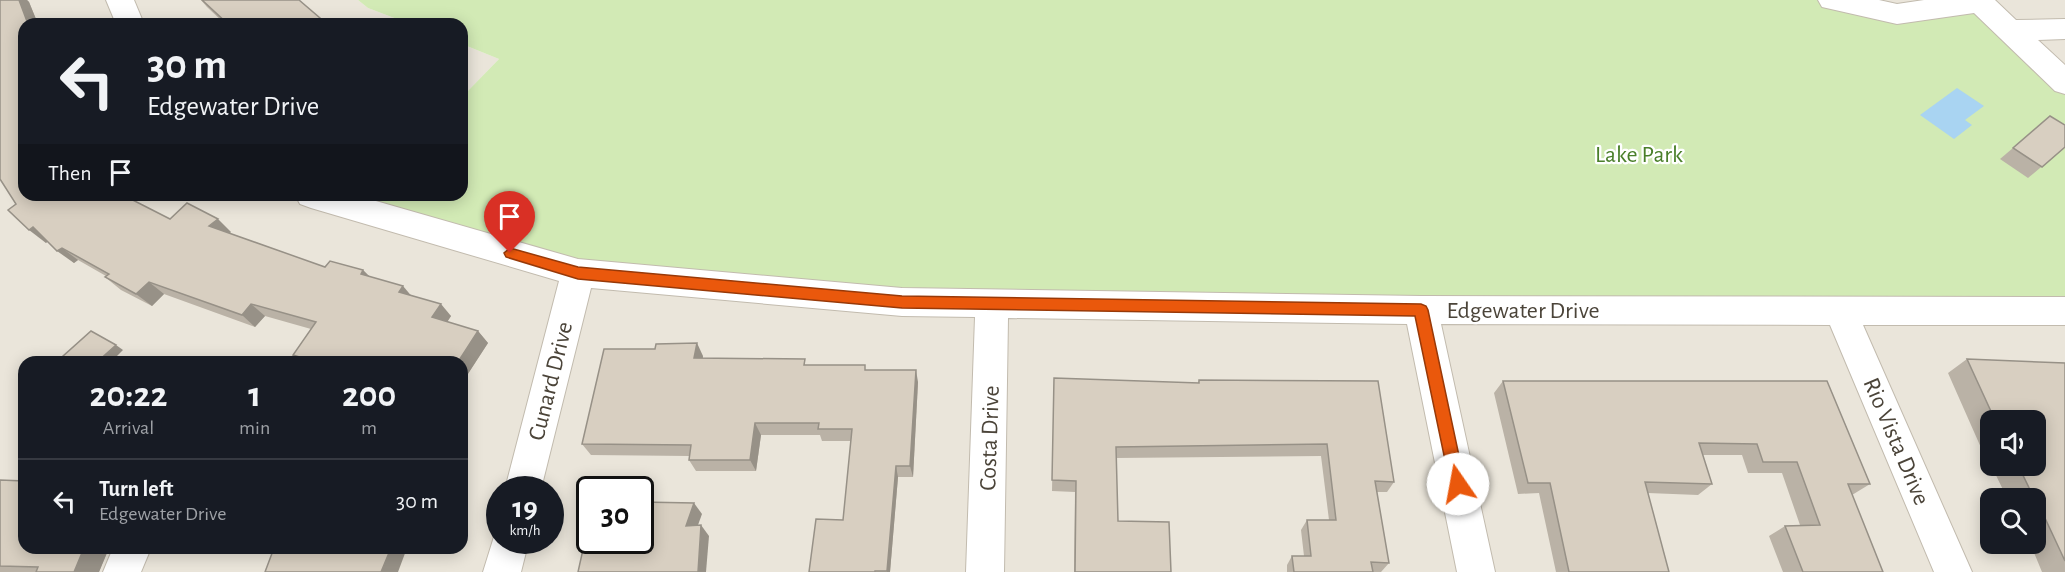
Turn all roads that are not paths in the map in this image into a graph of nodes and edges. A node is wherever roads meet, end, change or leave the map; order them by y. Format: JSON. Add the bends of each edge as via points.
{"nodes":[{"id":1,"x":120,"y":0,"type":"edge"},
{"id":2,"x":1832,"y":0,"type":"edge"},
{"id":3,"x":1978,"y":1,"type":"edge"},
{"id":4,"x":128,"y":18,"type":"edge"},
{"id":5,"x":2065,"y":29,"type":"edge"},
{"id":6,"x":2009,"y":30,"type":"junction"},
{"id":7,"x":2065,"y":83,"type":"edge"},
{"id":8,"x":332,"y":201,"type":"edge"},
{"id":9,"x":578,"y":273,"type":"junction"},
{"id":10,"x":992,"y":303,"type":"junction"},
{"id":11,"x":1421,"y":310,"type":"junction"},
{"id":12,"x":1840,"y":310,"type":"junction"},
{"id":13,"x":2065,"y":310,"type":"edge"},
{"id":14,"x":526,"y":476,"type":"edge"},
{"id":15,"x":130,"y":554,"type":"edge"},
{"id":16,"x":506,"y":554,"type":"edge"},
{"id":17,"x":122,"y":572,"type":"edge"},
{"id":18,"x":502,"y":572,"type":"edge"},
{"id":19,"x":985,"y":572,"type":"edge"},
{"id":20,"x":1476,"y":572,"type":"edge"},
{"id":21,"x":1953,"y":572,"type":"edge"}],
"edges":[{"from":1,"to":4,"type":"street"},
{"from":2,"to":3,"type":"street","via":[[1897,14]]},
{"from":3,"to":6,"type":"street"},
{"from":5,"to":6,"type":"street"},
{"from":6,"to":7,"type":"street"},
{"from":8,"to":9,"type":"street","name":"Edgewater Drive"},
{"from":9,"to":10,"type":"street","name":"Edgewater Drive","via":[[902,302]]},
{"from":9,"to":14,"type":"street","name":"Cunard Drive"},
{"from":10,"to":11,"type":"street","name":"Edgewater Drive"},
{"from":10,"to":19,"type":"street","name":"Costa Drive"},
{"from":11,"to":12,"type":"street","name":"Edgewater Drive"},
{"from":11,"to":20,"type":"street"},
{"from":12,"to":13,"type":"street","name":"Edgewater Drive"},
{"from":12,"to":21,"type":"street","name":"Rio Vista Drive"},
{"from":15,"to":17,"type":"street"},
{"from":16,"to":18,"type":"street"}]}
